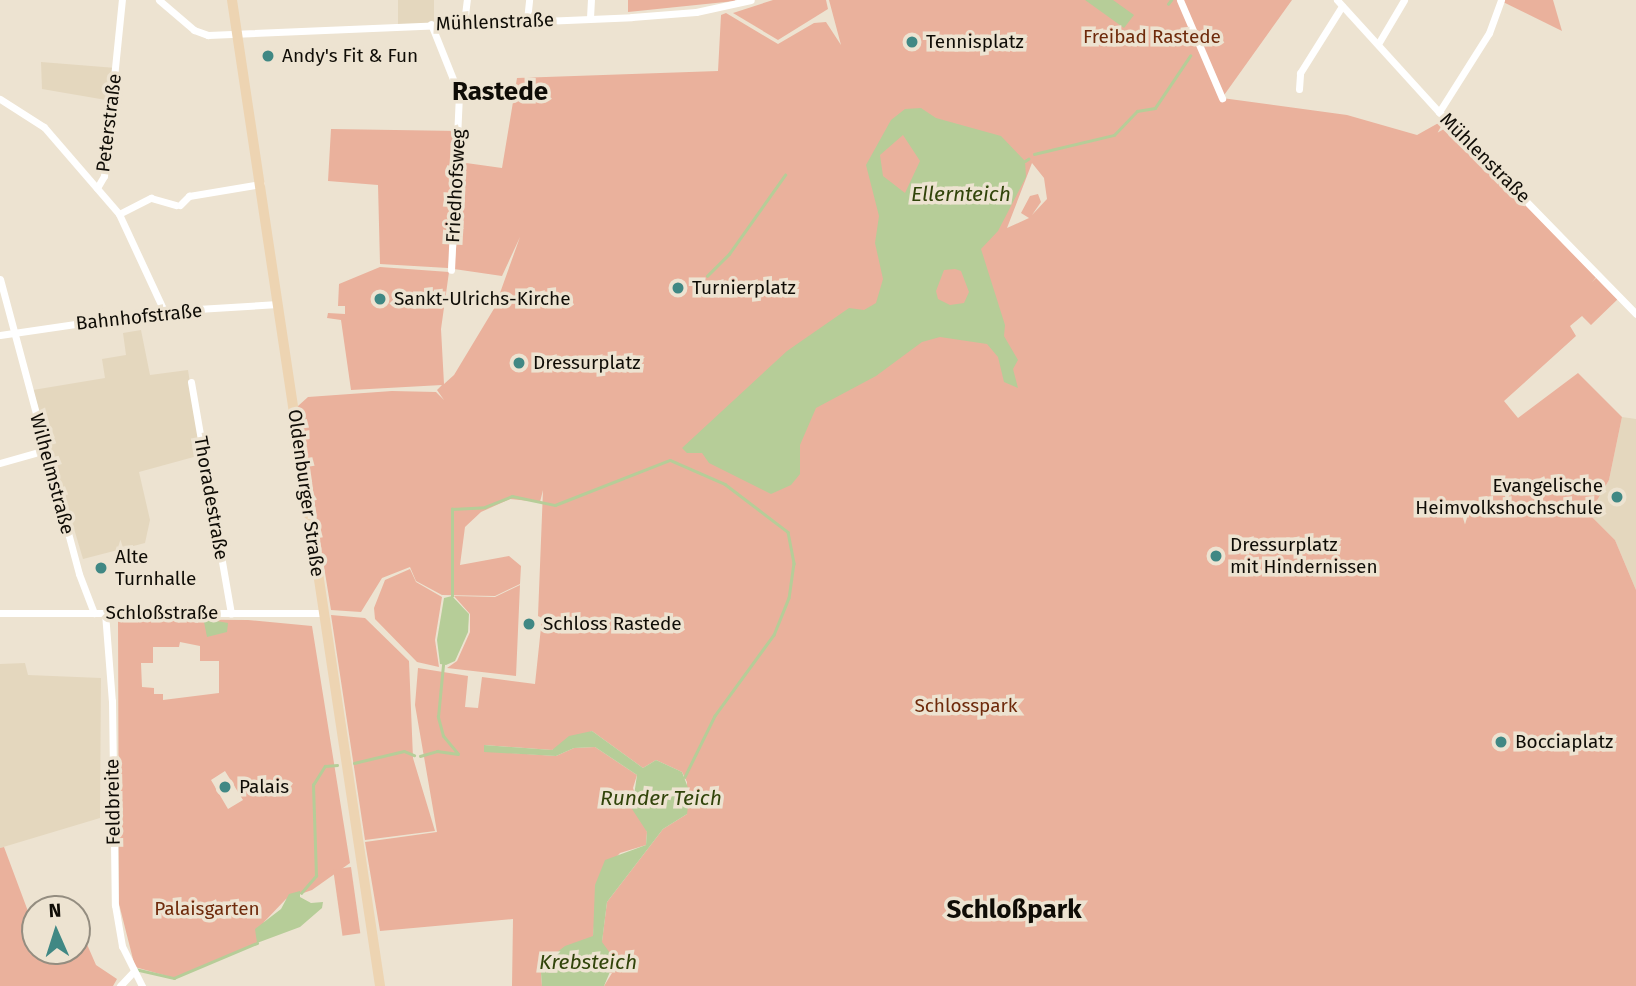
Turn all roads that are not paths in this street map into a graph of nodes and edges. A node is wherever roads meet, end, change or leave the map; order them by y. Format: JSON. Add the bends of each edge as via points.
{"nodes":[{"id":1,"x":122,"y":0,"type":"edge"},
{"id":2,"x":159,"y":0,"type":"edge"},
{"id":3,"x":232,"y":0,"type":"edge"},
{"id":4,"x":467,"y":0,"type":"edge"},
{"id":5,"x":529,"y":0,"type":"edge"},
{"id":6,"x":591,"y":0,"type":"edge"},
{"id":7,"x":751,"y":0,"type":"edge"},
{"id":8,"x":1181,"y":0,"type":"edge"},
{"id":9,"x":1404,"y":0,"type":"edge"},
{"id":10,"x":1501,"y":0,"type":"edge"},
{"id":11,"x":1340,"y":3,"type":"edge"},
{"id":12,"x":590,"y":18,"type":"junction"},
{"id":13,"x":527,"y":20,"type":"junction"},
{"id":14,"x":464,"y":23,"type":"junction"},
{"id":15,"x":431,"y":24,"type":"junction"},
{"id":16,"x":237,"y":32,"type":"junction"},
{"id":17,"x":1378,"y":44,"type":"junction"},
{"id":18,"x":1299,"y":89,"type":"dead end"},
{"id":19,"x":1222,"y":98,"type":"dead end"},
{"id":20,"x":0,"y":99,"type":"edge"},
{"id":21,"x":1439,"y":112,"type":"junction"},
{"id":22,"x":261,"y":184,"type":"junction"},
{"id":23,"x":97,"y":188,"type":"junction"},
{"id":24,"x":119,"y":214,"type":"junction"},
{"id":25,"x":451,"y":270,"type":"dead end"},
{"id":26,"x":0,"y":279,"type":"edge"},
{"id":27,"x":278,"y":304,"type":"junction"},
{"id":28,"x":164,"y":311,"type":"junction"},
{"id":29,"x":1636,"y":314,"type":"edge"},
{"id":30,"x":15,"y":332,"type":"junction"},
{"id":31,"x":0,"y":335,"type":"edge"},
{"id":32,"x":191,"y":382,"type":"dead end"},
{"id":33,"x":46,"y":450,"type":"junction"},
{"id":34,"x":0,"y":463,"type":"edge"},
{"id":35,"x":94,"y":612,"type":"junction"},
{"id":36,"x":0,"y":613,"type":"edge"},
{"id":37,"x":105,"y":613,"type":"junction"},
{"id":38,"x":323,"y":613,"type":"junction"},
{"id":39,"x":231,"y":614,"type":"junction"},
{"id":40,"x":133,"y":972,"type":"junction"},
{"id":41,"x":120,"y":986,"type":"edge"},
{"id":42,"x":142,"y":986,"type":"edge"},
{"id":43,"x":380,"y":986,"type":"edge"}],
"edges":[{"from":1,"to":23,"type":"street","name":"Peterstraße","via":[[104,176]]},
{"from":2,"to":16,"type":"street","name":"Mühlenstraße","via":[[201,34]]},
{"from":3,"to":16,"type":"street","name":"Oldenburger Straße"},
{"from":4,"to":14,"type":"street"},
{"from":5,"to":13,"type":"street"},
{"from":6,"to":12,"type":"street"},
{"from":7,"to":12,"type":"street","name":"Mühlenstraße","via":[[696,12]]},
{"from":8,"to":19,"type":"street"},
{"from":9,"to":17,"type":"street"},
{"from":10,"to":21,"type":"street","via":[[1489,33]]},
{"from":11,"to":17,"type":"street","name":"Mühlenstraße"},
{"from":11,"to":18,"type":"street","via":[[1300,73]]},
{"from":12,"to":13,"type":"street","name":"Mühlenstraße"},
{"from":13,"to":14,"type":"street","name":"Mühlenstraße"},
{"from":14,"to":15,"type":"street","name":"Mühlenstraße"},
{"from":15,"to":16,"type":"street","name":"Mühlenstraße"},
{"from":15,"to":25,"type":"street","name":"Friedhofsweg","via":[[459,93]]},
{"from":16,"to":22,"type":"street","name":"Oldenburger Straße"},
{"from":17,"to":21,"type":"street","name":"Mühlenstraße"},
{"from":20,"to":23,"type":"street","via":[[44,127]]},
{"from":21,"to":29,"type":"street","name":"Mühlenstraße"},
{"from":22,"to":24,"type":"street","via":[[189,196],[178,205],[151,198]]},
{"from":22,"to":27,"type":"street","name":"Oldenburger Straße"},
{"from":23,"to":24,"type":"street","name":"Peterstraße"},
{"from":24,"to":28,"type":"street","name":"Peterstraße"},
{"from":26,"to":30,"type":"street","name":"Wilhelmstraße"},
{"from":27,"to":28,"type":"street","name":"Bahnhofstraße"},
{"from":27,"to":38,"type":"street","name":"Oldenburger Straße"},
{"from":28,"to":30,"type":"street","name":"Bahnhofstraße"},
{"from":30,"to":31,"type":"street","name":"Bahnhofstraße"},
{"from":30,"to":33,"type":"street","name":"Wilhelmstraße"},
{"from":32,"to":39,"type":"street","name":"Thoradestraße"},
{"from":33,"to":34,"type":"street"},
{"from":33,"to":35,"type":"street","name":"Wilhelmstraße","via":[[79,574]]},
{"from":35,"to":36,"type":"street","name":"Schloßstraße"},
{"from":35,"to":37,"type":"street","name":"Schloßstraße"},
{"from":37,"to":39,"type":"street","name":"Schloßstraße"},
{"from":37,"to":40,"type":"street","name":"Feldbreite","via":[[112,701],[115,905],[118,932]]},
{"from":38,"to":39,"type":"street","name":"Schloßstraße"},
{"from":38,"to":43,"type":"street","name":"Oldenburger Straße"},
{"from":40,"to":41,"type":"street"},
{"from":40,"to":42,"type":"street","name":"Feldbreite"}]}
